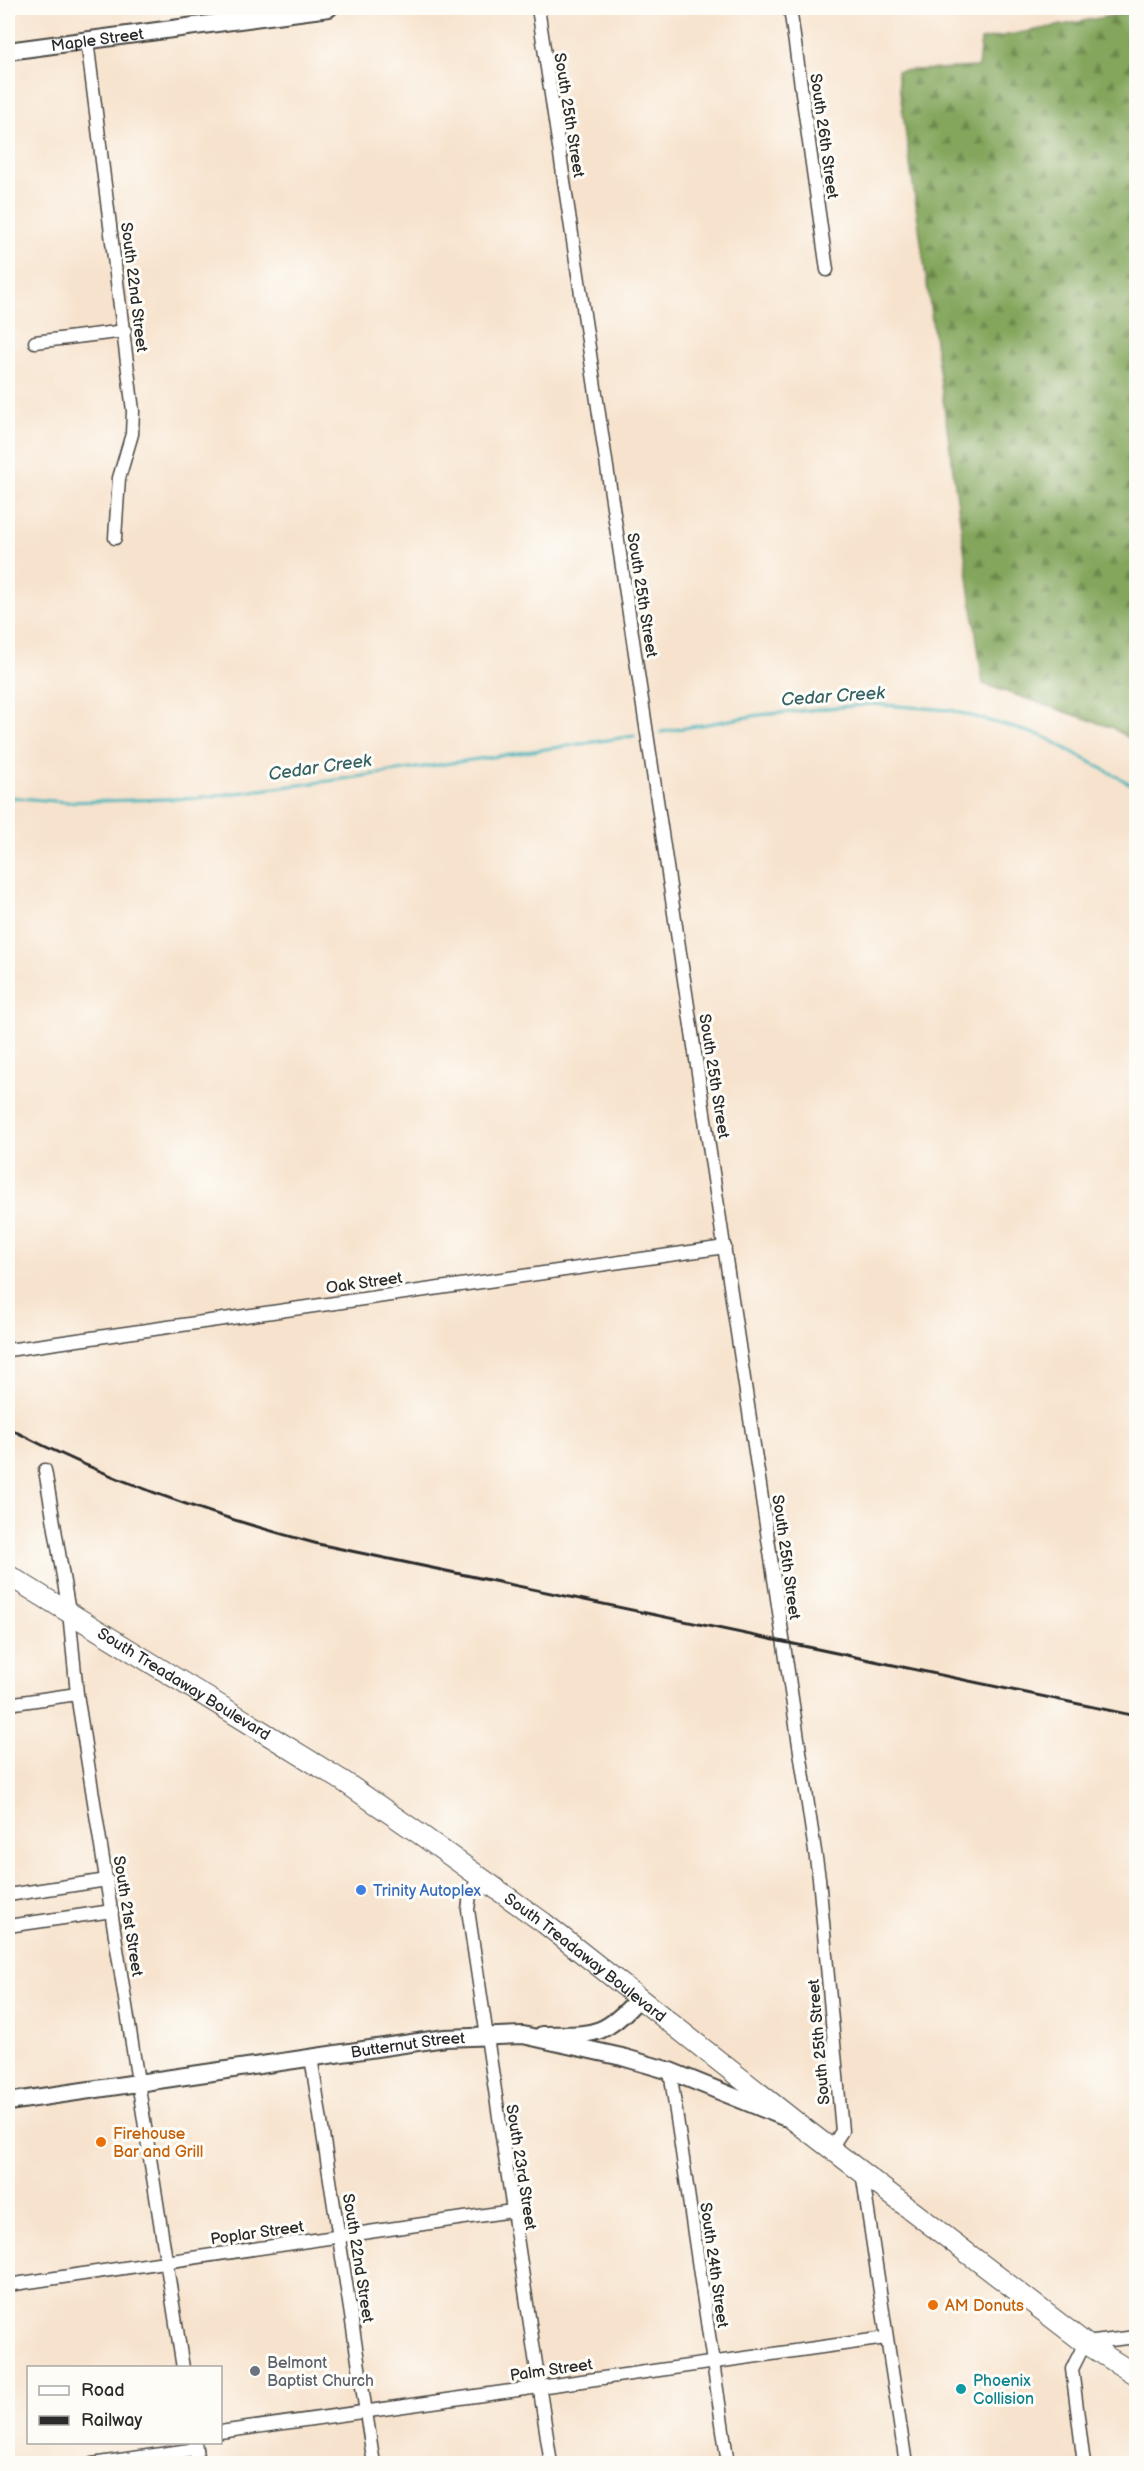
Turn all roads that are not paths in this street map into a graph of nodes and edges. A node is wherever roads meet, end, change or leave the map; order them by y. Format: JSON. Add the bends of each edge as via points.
{"nodes":[{"id":1,"x":329,"y":8,"type":"edge"},
{"id":2,"x":538,"y":8,"type":"edge"},
{"id":3,"x":790,"y":8,"type":"edge"},
{"id":4,"x":87,"y":40,"type":"junction"},
{"id":5,"x":8,"y":51,"type":"edge"},
{"id":6,"x":827,"y":270,"type":"dead end"},
{"id":7,"x":125,"y":331,"type":"junction"},
{"id":8,"x":34,"y":342,"type":"dead end"},
{"id":9,"x":115,"y":538,"type":"dead end"},
{"id":10,"x":725,"y":1246,"type":"junction"},
{"id":11,"x":8,"y":1350,"type":"edge"},
{"id":12,"x":45,"y":1470,"type":"dead end"},
{"id":13,"x":8,"y":1575,"type":"edge"},
{"id":14,"x":69,"y":1612,"type":"junction"},
{"id":15,"x":77,"y":1694,"type":"junction"},
{"id":16,"x":8,"y":1704,"type":"edge"},
{"id":17,"x":479,"y":1877,"type":"junction"},
{"id":18,"x":107,"y":1880,"type":"junction"},
{"id":19,"x":8,"y":1895,"type":"edge"},
{"id":20,"x":112,"y":1911,"type":"junction"},
{"id":21,"x":8,"y":1926,"type":"edge"},
{"id":22,"x":638,"y":1999,"type":"junction"},
{"id":23,"x":523,"y":2035,"type":"junction"},
{"id":24,"x":485,"y":2036,"type":"junction"},
{"id":25,"x":311,"y":2057,"type":"junction"},
{"id":26,"x":670,"y":2071,"type":"junction"},
{"id":27,"x":139,"y":2082,"type":"junction"},
{"id":28,"x":8,"y":2102,"type":"edge"},
{"id":29,"x":796,"y":2122,"type":"junction"},
{"id":30,"x":831,"y":2148,"type":"junction"},
{"id":31,"x":862,"y":2171,"type":"junction"},
{"id":32,"x":512,"y":2211,"type":"junction"},
{"id":33,"x":340,"y":2236,"type":"junction"},
{"id":34,"x":166,"y":2262,"type":"junction"},
{"id":35,"x":8,"y":2285,"type":"edge"},
{"id":36,"x":1137,"y":2337,"type":"edge"},
{"id":37,"x":886,"y":2338,"type":"junction"},
{"id":38,"x":1085,"y":2343,"type":"junction"},
{"id":39,"x":712,"y":2362,"type":"junction"},
{"id":40,"x":183,"y":2366,"type":"edge"},
{"id":41,"x":1137,"y":2376,"type":"edge"},
{"id":42,"x":539,"y":2387,"type":"junction"},
{"id":43,"x":367,"y":2411,"type":"junction"},
{"id":44,"x":222,"y":2432,"type":"edge"},
{"id":45,"x":195,"y":2446,"type":"edge"},
{"id":46,"x":92,"y":2463,"type":"edge"},
{"id":47,"x":198,"y":2463,"type":"edge"},
{"id":48,"x":374,"y":2463,"type":"edge"},
{"id":49,"x":551,"y":2463,"type":"edge"},
{"id":50,"x":728,"y":2463,"type":"edge"},
{"id":51,"x":906,"y":2463,"type":"edge"},
{"id":52,"x":1084,"y":2463,"type":"edge"}],
"edges":[{"from":1,"to":4,"type":"street","name":"Maple Street"},
{"from":2,"to":10,"type":"street","name":"South 25th Street"},
{"from":3,"to":6,"type":"street","name":"South 26th Street"},
{"from":4,"to":5,"type":"street","name":"Maple Street"},
{"from":4,"to":7,"type":"street","name":"South 22nd Street"},
{"from":7,"to":8,"type":"street"},
{"from":7,"to":9,"type":"street","name":"South 22nd Street","via":[[134,411],[132,434],[119,478]]},
{"from":10,"to":11,"type":"street","name":"Oak Street"},
{"from":10,"to":30,"type":"street","name":"South 25th Street","via":[[819,1878],[843,2131]]},
{"from":12,"to":14,"type":"street","name":"South 21st Street"},
{"from":13,"to":14,"type":"main road","name":"South Treadaway Boulevard"},
{"from":14,"to":15,"type":"street","name":"South 21st Street"},
{"from":14,"to":17,"type":"main road","name":"South Treadaway Boulevard","via":[[343,1781]]},
{"from":15,"to":16,"type":"street"},
{"from":15,"to":18,"type":"street","name":"South 21st Street"},
{"from":17,"to":22,"type":"main road","name":"South Treadaway Boulevard","via":[[544,1923]]},
{"from":17,"to":24,"type":"street","name":"South 23rd Street","via":[[468,1910]]},
{"from":18,"to":19,"type":"street"},
{"from":18,"to":20,"type":"street","name":"South 21st Street"},
{"from":20,"to":21,"type":"street"},
{"from":20,"to":27,"type":"street","name":"South 21st Street"},
{"from":22,"to":23,"type":"street","via":[[608,2028],[588,2034]]},
{"from":22,"to":29,"type":"main road","name":"South Treadaway Boulevard"},
{"from":23,"to":24,"type":"street","name":"Butternut Street"},
{"from":23,"to":26,"type":"street","name":"Butternut Street"},
{"from":24,"to":25,"type":"street","name":"Butternut Street"},
{"from":24,"to":32,"type":"street","name":"South 23rd Street"},
{"from":25,"to":27,"type":"street","name":"Butternut Street"},
{"from":25,"to":33,"type":"street","name":"South 22nd Street"},
{"from":26,"to":29,"type":"street","name":"Butternut Street"},
{"from":26,"to":39,"type":"street","name":"South 24th Street"},
{"from":27,"to":28,"type":"street","name":"Butternut Street"},
{"from":27,"to":34,"type":"street","name":"South 21st Street"},
{"from":29,"to":30,"type":"main road","name":"South Treadaway Boulevard"},
{"from":30,"to":31,"type":"main road","name":"South Treadaway Boulevard"},
{"from":31,"to":37,"type":"street"},
{"from":31,"to":38,"type":"main road","name":"South Treadaway Boulevard"},
{"from":32,"to":33,"type":"street","name":"Poplar Street"},
{"from":32,"to":42,"type":"street","name":"South 23rd Street"},
{"from":33,"to":34,"type":"street","name":"Poplar Street"},
{"from":33,"to":43,"type":"street","name":"South 22nd Street"},
{"from":34,"to":35,"type":"street","name":"Poplar Street"},
{"from":34,"to":40,"type":"street","name":"South 21st Street"},
{"from":36,"to":38,"type":"street"},
{"from":37,"to":39,"type":"street","name":"Palm Street"},
{"from":37,"to":51,"type":"street"},
{"from":38,"to":41,"type":"main road","name":"South Treadaway Boulevard"},
{"from":38,"to":52,"type":"street","via":[[1072,2368]]},
{"from":39,"to":42,"type":"street","name":"Palm Street"},
{"from":39,"to":50,"type":"street","name":"South 24th Street"},
{"from":42,"to":43,"type":"street","name":"Palm Street"},
{"from":42,"to":49,"type":"street","name":"South 23rd Street"},
{"from":43,"to":44,"type":"street","name":"Palm Street"},
{"from":43,"to":48,"type":"street","name":"South 22nd Street"},
{"from":45,"to":46,"type":"street"},
{"from":45,"to":47,"type":"street"}]}
